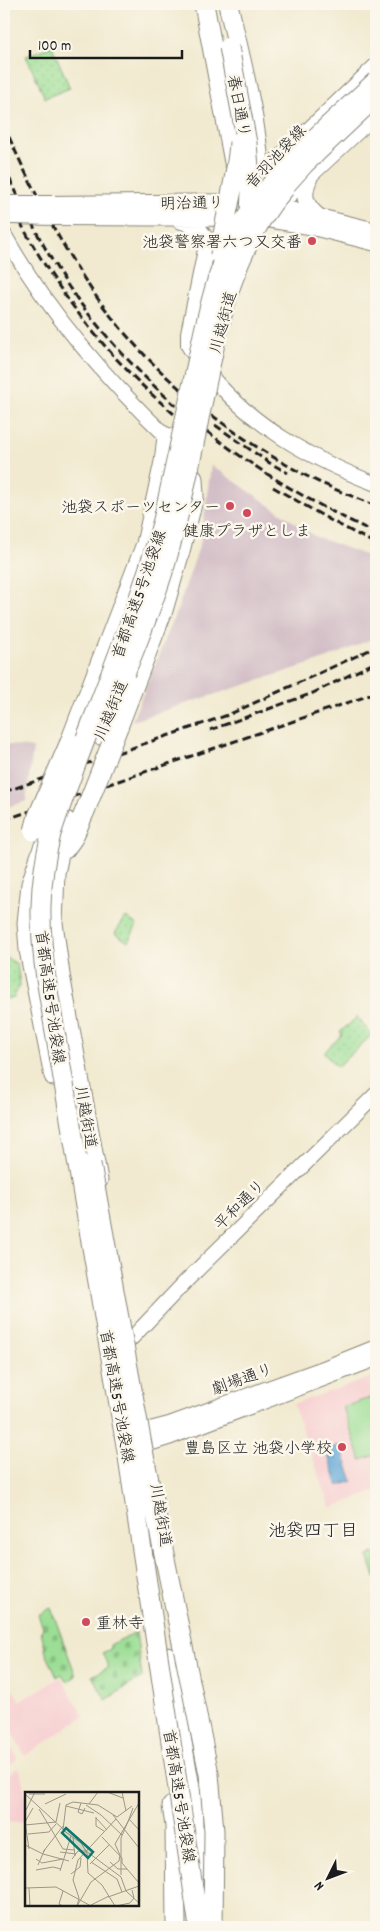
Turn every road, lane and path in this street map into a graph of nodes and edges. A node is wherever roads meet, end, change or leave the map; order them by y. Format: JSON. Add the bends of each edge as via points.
{"nodes":[{"id":1,"x":204,"y":4,"type":"edge"},
{"id":2,"x":212,"y":4,"type":"edge"},
{"id":3,"x":220,"y":4,"type":"edge"},
{"id":4,"x":228,"y":4,"type":"edge"},
{"id":5,"x":225,"y":47,"type":"junction"},
{"id":6,"x":376,"y":65,"type":"edge"},
{"id":7,"x":376,"y":77,"type":"edge"},
{"id":8,"x":376,"y":81,"type":"edge"},
{"id":9,"x":376,"y":99,"type":"edge"},
{"id":10,"x":376,"y":115,"type":"edge"},
{"id":11,"x":257,"y":141,"type":"junction"},
{"id":12,"x":285,"y":152,"type":"junction"},
{"id":13,"x":261,"y":175,"type":"junction"},
{"id":14,"x":308,"y":179,"type":"junction"},
{"id":15,"x":250,"y":209,"type":"junction"},
{"id":16,"x":6,"y":210,"type":"edge"},
{"id":17,"x":52,"y":210,"type":"junction"},
{"id":18,"x":318,"y":216,"type":"junction"},
{"id":19,"x":166,"y":217,"type":"junction"},
{"id":20,"x":376,"y":231,"type":"edge"},
{"id":21,"x":4,"y":234,"type":"edge"},
{"id":22,"x":250,"y":238,"type":"junction"},
{"id":23,"x":376,"y":243,"type":"edge"},
{"id":24,"x":202,"y":364,"type":"junction"},
{"id":25,"x":167,"y":437,"type":"junction"},
{"id":26,"x":174,"y":472,"type":"junction"},
{"id":27,"x":376,"y":484,"type":"edge"},
{"id":28,"x":119,"y":670,"type":"junction"},
{"id":29,"x":85,"y":739,"type":"junction"},
{"id":30,"x":60,"y":822,"type":"junction"},
{"id":31,"x":56,"y":862,"type":"junction"},
{"id":32,"x":34,"y":870,"type":"junction"},
{"id":33,"x":376,"y":1094,"type":"edge"},
{"id":34,"x":129,"y":1341,"type":"junction"},
{"id":35,"x":376,"y":1347,"type":"edge"},
{"id":36,"x":376,"y":1358,"type":"edge"},
{"id":37,"x":134,"y":1447,"type":"junction"},
{"id":38,"x":215,"y":1923,"type":"edge"},
{"id":39,"x":176,"y":1927,"type":"edge"},
{"id":40,"x":192,"y":1927,"type":"edge"},
{"id":41,"x":200,"y":1927,"type":"edge"}],
"edges":[{"from":1,"to":15,"type":"highway","via":[[238,184]]},
{"from":2,"to":5,"type":"highway","name":"春日通り"},
{"from":3,"to":5,"type":"highway","name":"春日通り"},
{"from":4,"to":11,"type":"highway"},
{"from":5,"to":15,"type":"highway","name":"春日通り","bridge":true,"via":[[239,132],[236,165]]},
{"from":6,"to":12,"type":"street"},
{"from":7,"to":15,"type":"street","name":"音羽池袋線","bridge":true,"via":[[294,159]]},
{"from":8,"to":26,"type":"highway","name":"首都高速5号池袋線","bridge":true,"via":[[280,174],[238,229],[211,300]]},
{"from":9,"to":22,"type":"street","name":"音羽池袋線","bridge":true,"via":[[294,179]]},
{"from":9,"to":37,"type":"highway","name":"首都高速5号池袋線","bridge":true,"via":[[281,193],[258,224],[242,254],[220,319],[167,554],[144,622],[70,806],[54,869],[55,974]]},
{"from":10,"to":14,"type":"street"},
{"from":11,"to":12,"type":"street","via":[[268,149]]},
{"from":11,"to":13,"type":"highway"},
{"from":12,"to":13,"type":"street"},
{"from":12,"to":14,"type":"street","via":[[291,171]]},
{"from":13,"to":15,"type":"highway"},
{"from":14,"to":15,"type":"street"},
{"from":14,"to":18,"type":"main road","via":[[305,198]]},
{"from":15,"to":17,"type":"main road","name":"明治通り"},
{"from":15,"to":18,"type":"main road","name":"明治通り"},
{"from":15,"to":19,"type":"main road","name":"明治通り"},
{"from":15,"to":22,"type":"highway","name":"川越街道","bridge":true},
{"from":15,"to":23,"type":"main road","name":"明治通り"},
{"from":15,"to":24,"type":"highway","via":[[241,252]]},
{"from":15,"to":24,"type":"highway","via":[[210,297]]},
{"from":15,"to":26,"type":"highway","name":"川越街道","bridge":true,"via":[[218,271]]},
{"from":16,"to":17,"type":"main road","name":"明治通り","bridge":true},
{"from":17,"to":19,"type":"main road","name":"明治通り"},
{"from":18,"to":20,"type":"main road","name":"明治通り"},
{"from":19,"to":24,"type":"main road","via":[[203,232],[208,245],[189,333],[189,345]]},
{"from":21,"to":25,"type":"street","via":[[65,328],[125,396]]},
{"from":22,"to":28,"type":"highway","name":"川越街道","bridge":true,"via":[[220,321],[183,499],[166,563],[151,609]]},
{"from":24,"to":27,"type":"street","via":[[234,401],[281,438],[320,460]]},
{"from":25,"to":29,"type":"highway","via":[[146,544]]},
{"from":25,"to":31,"type":"highway","bridge":true,"via":[[190,471],[194,484],[194,496],[172,581],[86,811]]},
{"from":26,"to":28,"type":"highway","name":"川越街道","bridge":true},
{"from":26,"to":37,"type":"highway","name":"首都高速5号池袋線","bridge":true,"via":[[146,579],[51,834],[40,898],[40,935],[46,979]]},
{"from":28,"to":29,"type":"highway","name":"川越街道"},
{"from":29,"to":30,"type":"highway","name":"川越街道"},
{"from":29,"to":32,"type":"highway","bridge":true,"via":[[38,816],[33,839]]},
{"from":30,"to":31,"type":"highway","name":"川越街道"},
{"from":30,"to":32,"type":"highway","name":"川越街道"},
{"from":31,"to":34,"type":"highway","name":"川越街道","via":[[53,923],[60,975]]},
{"from":32,"to":37,"type":"highway","name":"川越街道","via":[[27,923],[29,950],[103,1340]]},
{"from":33,"to":34,"type":"street","name":"平和通り"},
{"from":34,"to":37,"type":"highway","name":"川越街道"},
{"from":35,"to":37,"type":"street","name":"劇場通り","via":[[169,1424]]},
{"from":36,"to":37,"type":"street","name":"劇場通り"},
{"from":37,"to":38,"type":"highway","name":"首都高速5号池袋線","bridge":true,"via":[[209,1774],[214,1831]]},
{"from":37,"to":39,"type":"highway","name":"川越街道","via":[[175,1825]]},
{"from":37,"to":40,"type":"highway","bridge":true,"via":[[193,1804]]},
{"from":37,"to":41,"type":"highway","name":"首都高速5号池袋線","bridge":true}]}
